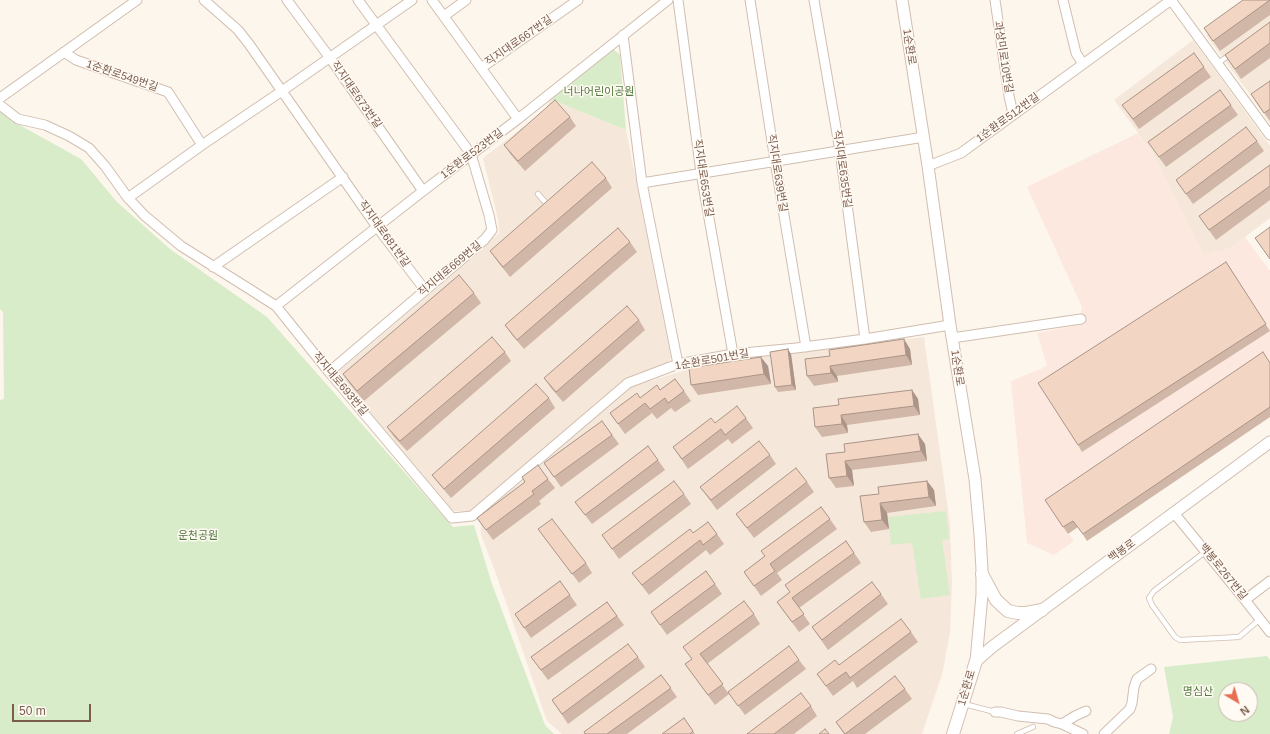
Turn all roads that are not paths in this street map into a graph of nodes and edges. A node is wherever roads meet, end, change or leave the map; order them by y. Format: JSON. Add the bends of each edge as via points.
{"nodes":[{"id":1,"x":136,"y":0,"type":"edge"},
{"id":2,"x":204,"y":0,"type":"edge"},
{"id":3,"x":287,"y":0,"type":"edge"},
{"id":4,"x":358,"y":0,"type":"edge"},
{"id":5,"x":412,"y":0,"type":"edge"},
{"id":6,"x":432,"y":0,"type":"edge"},
{"id":7,"x":466,"y":0,"type":"edge"},
{"id":8,"x":578,"y":0,"type":"edge"},
{"id":9,"x":668,"y":0,"type":"edge"},
{"id":10,"x":678,"y":0,"type":"edge"},
{"id":11,"x":750,"y":0,"type":"edge"},
{"id":12,"x":814,"y":0,"type":"edge"},
{"id":13,"x":902,"y":0,"type":"edge"},
{"id":14,"x":995,"y":0,"type":"edge"},
{"id":15,"x":1063,"y":0,"type":"edge"},
{"id":16,"x":1171,"y":0,"type":"edge"},
{"id":17,"x":444,"y":16,"type":"junction"},
{"id":18,"x":376,"y":26,"type":"junction"},
{"id":19,"x":623,"y":35,"type":"junction"},
{"id":20,"x":1235,"y":50,"type":"edge"},
{"id":21,"x":64,"y":52,"type":"junction"},
{"id":22,"x":330,"y":58,"type":"junction"},
{"id":23,"x":1218,"y":63,"type":"junction"},
{"id":24,"x":1083,"y":64,"type":"junction"},
{"id":25,"x":481,"y":68,"type":"junction"},
{"id":26,"x":282,"y":91,"type":"junction"},
{"id":27,"x":0,"y":98,"type":"edge"},
{"id":28,"x":0,"y":106,"type":"edge"},
{"id":29,"x":1013,"y":114,"type":"junction"},
{"id":30,"x":518,"y":119,"type":"junction"},
{"id":31,"x":1270,"y":135,"type":"edge"},
{"id":32,"x":924,"y":137,"type":"junction"},
{"id":33,"x":202,"y":145,"type":"junction"},
{"id":34,"x":840,"y":151,"type":"junction"},
{"id":35,"x":471,"y":154,"type":"junction"},
{"id":36,"x":775,"y":161,"type":"junction"},
{"id":37,"x":928,"y":166,"type":"junction"},
{"id":38,"x":702,"y":173,"type":"junction"},
{"id":39,"x":343,"y":177,"type":"junction"},
{"id":40,"x":642,"y":183,"type":"junction"},
{"id":41,"x":424,"y":190,"type":"junction"},
{"id":42,"x":538,"y":194,"type":"dead end"},
{"id":43,"x":128,"y":198,"type":"junction"},
{"id":44,"x":545,"y":202,"type":"edge"},
{"id":45,"x":377,"y":227,"type":"junction"},
{"id":46,"x":213,"y":267,"type":"junction"},
{"id":47,"x":425,"y":290,"type":"junction"},
{"id":48,"x":276,"y":306,"type":"junction"},
{"id":49,"x":1081,"y":319,"type":"dead end"},
{"id":50,"x":950,"y":325,"type":"junction"},
{"id":51,"x":865,"y":338,"type":"junction"},
{"id":52,"x":952,"y":338,"type":"junction"},
{"id":53,"x":806,"y":347,"type":"junction"},
{"id":54,"x":733,"y":354,"type":"junction"},
{"id":55,"x":678,"y":364,"type":"junction"},
{"id":56,"x":329,"y":372,"type":"junction"},
{"id":57,"x":1270,"y":442,"type":"edge"},
{"id":58,"x":1174,"y":513,"type":"junction"},
{"id":59,"x":452,"y":518,"type":"joint"},
{"id":60,"x":1206,"y":551,"type":"junction"},
{"id":61,"x":982,"y":574,"type":"junction"},
{"id":62,"x":1270,"y":581,"type":"edge"},
{"id":63,"x":1245,"y":600,"type":"junction"},
{"id":64,"x":1042,"y":610,"type":"junction"},
{"id":65,"x":1260,"y":619,"type":"junction"},
{"id":66,"x":1270,"y":632,"type":"edge"},
{"id":67,"x":976,"y":661,"type":"junction"},
{"id":68,"x":1151,"y":669,"type":"dead end"},
{"id":69,"x":963,"y":703,"type":"junction"},
{"id":70,"x":1086,"y":711,"type":"dead end"},
{"id":71,"x":995,"y":712,"type":"joint"},
{"id":72,"x":1033,"y":727,"type":"dead end"},
{"id":73,"x":1066,"y":728,"type":"edge"},
{"id":74,"x":953,"y":734,"type":"edge"},
{"id":75,"x":1017,"y":734,"type":"edge"},
{"id":76,"x":1083,"y":734,"type":"edge"},
{"id":77,"x":1104,"y":734,"type":"edge"}],
"edges":[{"from":1,"to":21,"type":"street"},
{"from":2,"to":26,"type":"street","name":"직지대로681번길","via":[[238,30]]},
{"from":3,"to":22,"type":"street","name":"직지대로673번길"},
{"from":4,"to":18,"type":"street","name":"직지대로669번길"},
{"from":5,"to":18,"type":"street"},
{"from":6,"to":17,"type":"street","name":"직지대로667번길"},
{"from":7,"to":17,"type":"street"},
{"from":8,"to":25,"type":"street","name":"직지대로667번길"},
{"from":9,"to":19,"type":"street","name":"1순환로523번길"},
{"from":10,"to":38,"type":"street","name":"직지대로653번길"},
{"from":11,"to":36,"type":"street","name":"직지대로639번길"},
{"from":12,"to":34,"type":"street","name":"직지대로635번길"},
{"from":13,"to":32,"type":"street","name":"1순환로"},
{"from":14,"to":29,"type":"street","name":"과상미로10번길"},
{"from":15,"to":24,"type":"street","via":[[1076,53]]},
{"from":16,"to":23,"type":"street"},
{"from":16,"to":24,"type":"street","name":"1순환로512번길"},
{"from":17,"to":25,"type":"street","name":"직지대로667번길"},
{"from":18,"to":22,"type":"street"},
{"from":18,"to":35,"type":"street","name":"직지대로669번길"},
{"from":19,"to":30,"type":"street","name":"1순환로523번길"},
{"from":19,"to":40,"type":"street"},
{"from":20,"to":23,"type":"lane"},
{"from":21,"to":27,"type":"street"},
{"from":21,"to":33,"type":"street","name":"1순환로549번길","via":[[76,60],[168,92]]},
{"from":22,"to":26,"type":"street"},
{"from":22,"to":41,"type":"street","name":"직지대로673번길"},
{"from":23,"to":31,"type":"street"},
{"from":24,"to":29,"type":"street","name":"1순환로512번길"},
{"from":25,"to":30,"type":"street","name":"직지대로667번길"},
{"from":26,"to":33,"type":"street"},
{"from":26,"to":39,"type":"street","name":"직지대로681번길"},
{"from":28,"to":43,"type":"street","name":"직지대로693번길","via":[[18,119],[45,125],[89,148]]},
{"from":29,"to":37,"type":"street","name":"1순환로512번길","via":[[960,153]]},
{"from":30,"to":35,"type":"street","name":"1순환로523번길"},
{"from":32,"to":34,"type":"street"},
{"from":32,"to":37,"type":"street","name":"1순환로"},
{"from":33,"to":43,"type":"street"},
{"from":34,"to":36,"type":"street"},
{"from":34,"to":51,"type":"street","name":"직지대로635번길"},
{"from":35,"to":41,"type":"street","name":"1순환로523번길"},
{"from":35,"to":47,"type":"street","name":"직지대로669번길","via":[[492,230],[485,240]]},
{"from":36,"to":38,"type":"street"},
{"from":36,"to":53,"type":"street","name":"직지대로639번길"},
{"from":37,"to":50,"type":"street","name":"1순환로"},
{"from":38,"to":40,"type":"street"},
{"from":38,"to":54,"type":"street","name":"직지대로653번길"},
{"from":39,"to":45,"type":"street","name":"직지대로681번길"},
{"from":39,"to":46,"type":"street"},
{"from":40,"to":55,"type":"street"},
{"from":41,"to":45,"type":"street","name":"1순환로523번길"},
{"from":42,"to":44,"type":"lane"},
{"from":43,"to":46,"type":"street","name":"직지대로693번길","via":[[181,246]]},
{"from":45,"to":47,"type":"street","name":"직지대로681번길"},
{"from":45,"to":48,"type":"street","name":"1순환로523번길"},
{"from":46,"to":48,"type":"street","name":"직지대로693번길"},
{"from":47,"to":56,"type":"street","name":"직지대로669번길"},
{"from":48,"to":56,"type":"street","name":"직지대로693번길"},
{"from":49,"to":52,"type":"street"},
{"from":50,"to":51,"type":"street","name":"1순환로501번길"},
{"from":50,"to":52,"type":"street","name":"1순환로"},
{"from":51,"to":53,"type":"street","name":"1순환로501번길"},
{"from":52,"to":61,"type":"street","name":"1순환로","via":[[975,479]]},
{"from":53,"to":54,"type":"street","name":"1순환로501번길"},
{"from":54,"to":55,"type":"street","name":"1순환로501번길"},
{"from":55,"to":59,"type":"street","name":"1순환로501번길","via":[[628,383],[472,516]]},
{"from":56,"to":59,"type":"street","name":"직지대로693번길"},
{"from":57,"to":58,"type":"street","name":"백봉로"},
{"from":58,"to":60,"type":"street","name":"백봉로267번길"},
{"from":58,"to":64,"type":"street","name":"백봉로"},
{"from":60,"to":63,"type":"street","name":"백봉로267번길"},
{"from":60,"to":65,"type":"lane","via":[[1154,591],[1149,598],[1175,637],[1180,640],[1239,637]]},
{"from":61,"to":64,"type":"main road","via":[[996,600],[1008,611],[1026,613]]},
{"from":61,"to":67,"type":"street","name":"1순환로"},
{"from":62,"to":63,"type":"street"},
{"from":63,"to":65,"type":"street","name":"백봉로267번길"},
{"from":64,"to":67,"type":"street","name":"백봉로"},
{"from":65,"to":66,"type":"street","name":"백봉로267번길"},
{"from":67,"to":69,"type":"main road","name":"1순환로"},
{"from":68,"to":77,"type":"street","via":[[1137,679],[1130,709]]},
{"from":69,"to":71,"type":"lane"},
{"from":69,"to":74,"type":"main road","name":"1순환로"},
{"from":70,"to":73,"type":"street","via":[[1075,716]]},
{"from":71,"to":73,"type":"street","via":[[1048,719]]},
{"from":72,"to":75,"type":"lane"},
{"from":73,"to":76,"type":"street"}]}
